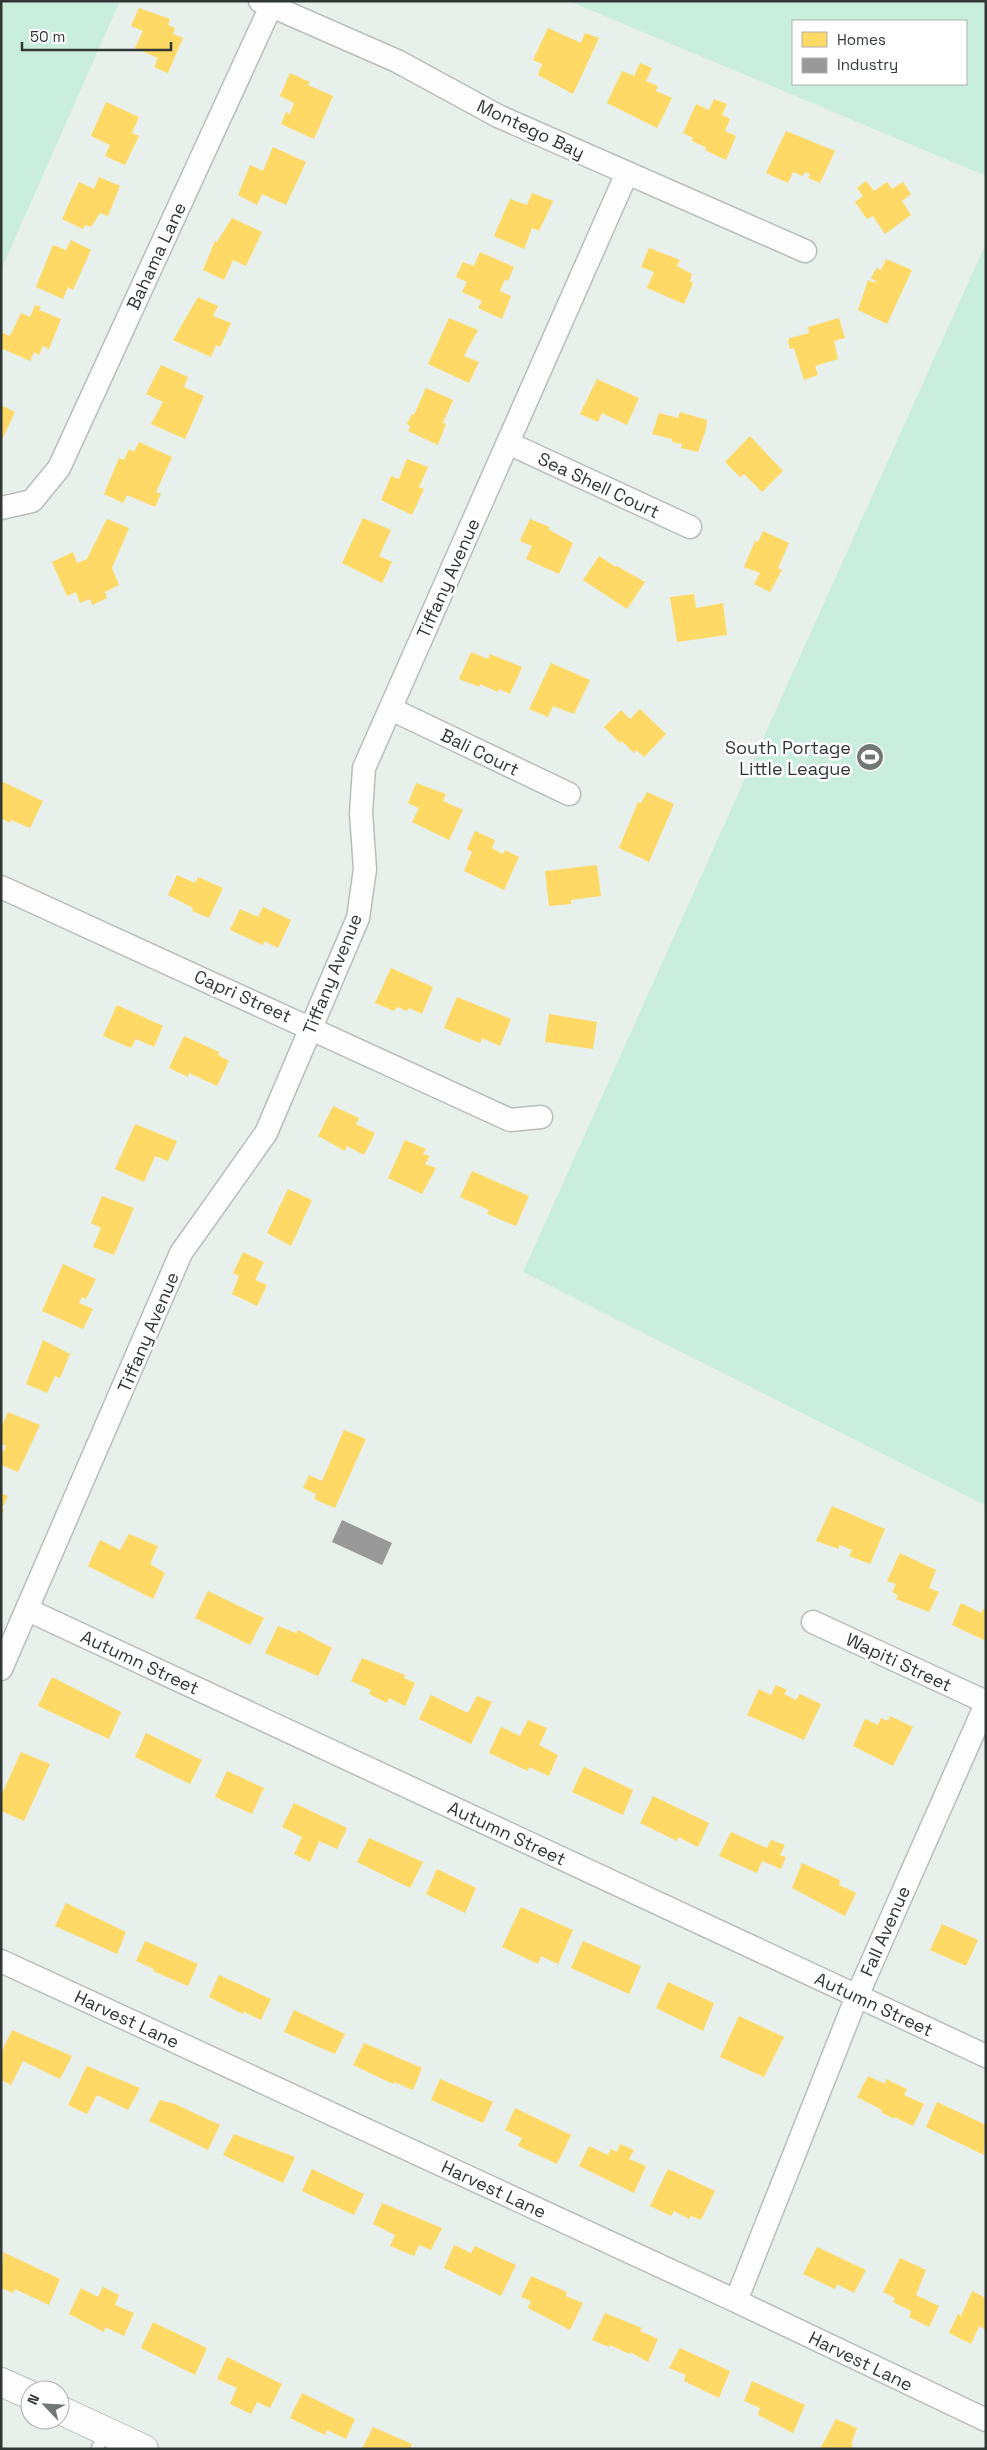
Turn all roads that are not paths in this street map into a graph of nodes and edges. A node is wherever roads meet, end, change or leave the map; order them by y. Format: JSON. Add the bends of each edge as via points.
{"nodes":[{"id":1,"x":265,"y":4,"type":"edge"},
{"id":2,"x":627,"y":173,"type":"junction"},
{"id":3,"x":805,"y":251,"type":"dead end"},
{"id":4,"x":508,"y":444,"type":"junction"},
{"id":5,"x":1,"y":508,"type":"edge"},
{"id":6,"x":690,"y":527,"type":"dead end"},
{"id":7,"x":391,"y":709,"type":"junction"},
{"id":8,"x":569,"y":794,"type":"dead end"},
{"id":9,"x":1,"y":887,"type":"edge"},
{"id":10,"x":310,"y":1027,"type":"junction"},
{"id":11,"x":541,"y":1118,"type":"dead end"},
{"id":12,"x":28,"y":1610,"type":"junction"},
{"id":13,"x":813,"y":1622,"type":"dead end"},
{"id":14,"x":1,"y":1669,"type":"edge"},
{"id":15,"x":986,"y":1703,"type":"edge"},
{"id":16,"x":1,"y":1960,"type":"edge"},
{"id":17,"x":857,"y":1996,"type":"junction"},
{"id":18,"x":986,"y":2056,"type":"edge"},
{"id":19,"x":736,"y":2301,"type":"junction"},
{"id":20,"x":1,"y":2382,"type":"edge"},
{"id":21,"x":20,"y":2391,"type":"edge"},
{"id":22,"x":70,"y":2417,"type":"edge"},
{"id":23,"x":986,"y":2420,"type":"edge"},
{"id":24,"x":101,"y":2440,"type":"edge"},
{"id":25,"x":144,"y":2449,"type":"edge"}],
"edges":[{"from":1,"to":2,"type":"street","name":"Montego Bay","via":[[397,61],[498,116]]},
{"from":1,"to":5,"type":"street","name":"Bahama Lane","via":[[59,468],[32,501]]},
{"from":2,"to":3,"type":"street","name":"Montego Bay"},
{"from":2,"to":4,"type":"street","name":"Tiffany Avenue"},
{"from":4,"to":6,"type":"street","name":"Sea Shell Court"},
{"from":4,"to":7,"type":"street","name":"Tiffany Avenue"},
{"from":7,"to":8,"type":"street","name":"Bali Court"},
{"from":7,"to":10,"type":"street","name":"Tiffany Avenue","via":[[364,768],[361,813],[365,869],[358,918]]},
{"from":9,"to":10,"type":"street","name":"Capri Street"},
{"from":10,"to":11,"type":"street","name":"Capri Street","via":[[510,1120]]},
{"from":10,"to":12,"type":"street","name":"Tiffany Avenue","via":[[266,1133],[181,1253]]},
{"from":12,"to":14,"type":"street","name":"Tiffany Avenue"},
{"from":12,"to":17,"type":"street","name":"Autumn Street"},
{"from":13,"to":15,"type":"street","name":"Wapiti Street"},
{"from":15,"to":17,"type":"street","name":"Fall Avenue"},
{"from":16,"to":19,"type":"street","name":"Harvest Lane"},
{"from":17,"to":18,"type":"street","name":"Autumn Street"},
{"from":17,"to":19,"type":"street","name":"Fall Avenue"},
{"from":19,"to":23,"type":"street","name":"Harvest Lane"},
{"from":20,"to":21,"type":"main road"},
{"from":22,"to":24,"type":"main road"},
{"from":24,"to":25,"type":"main road"}]}
